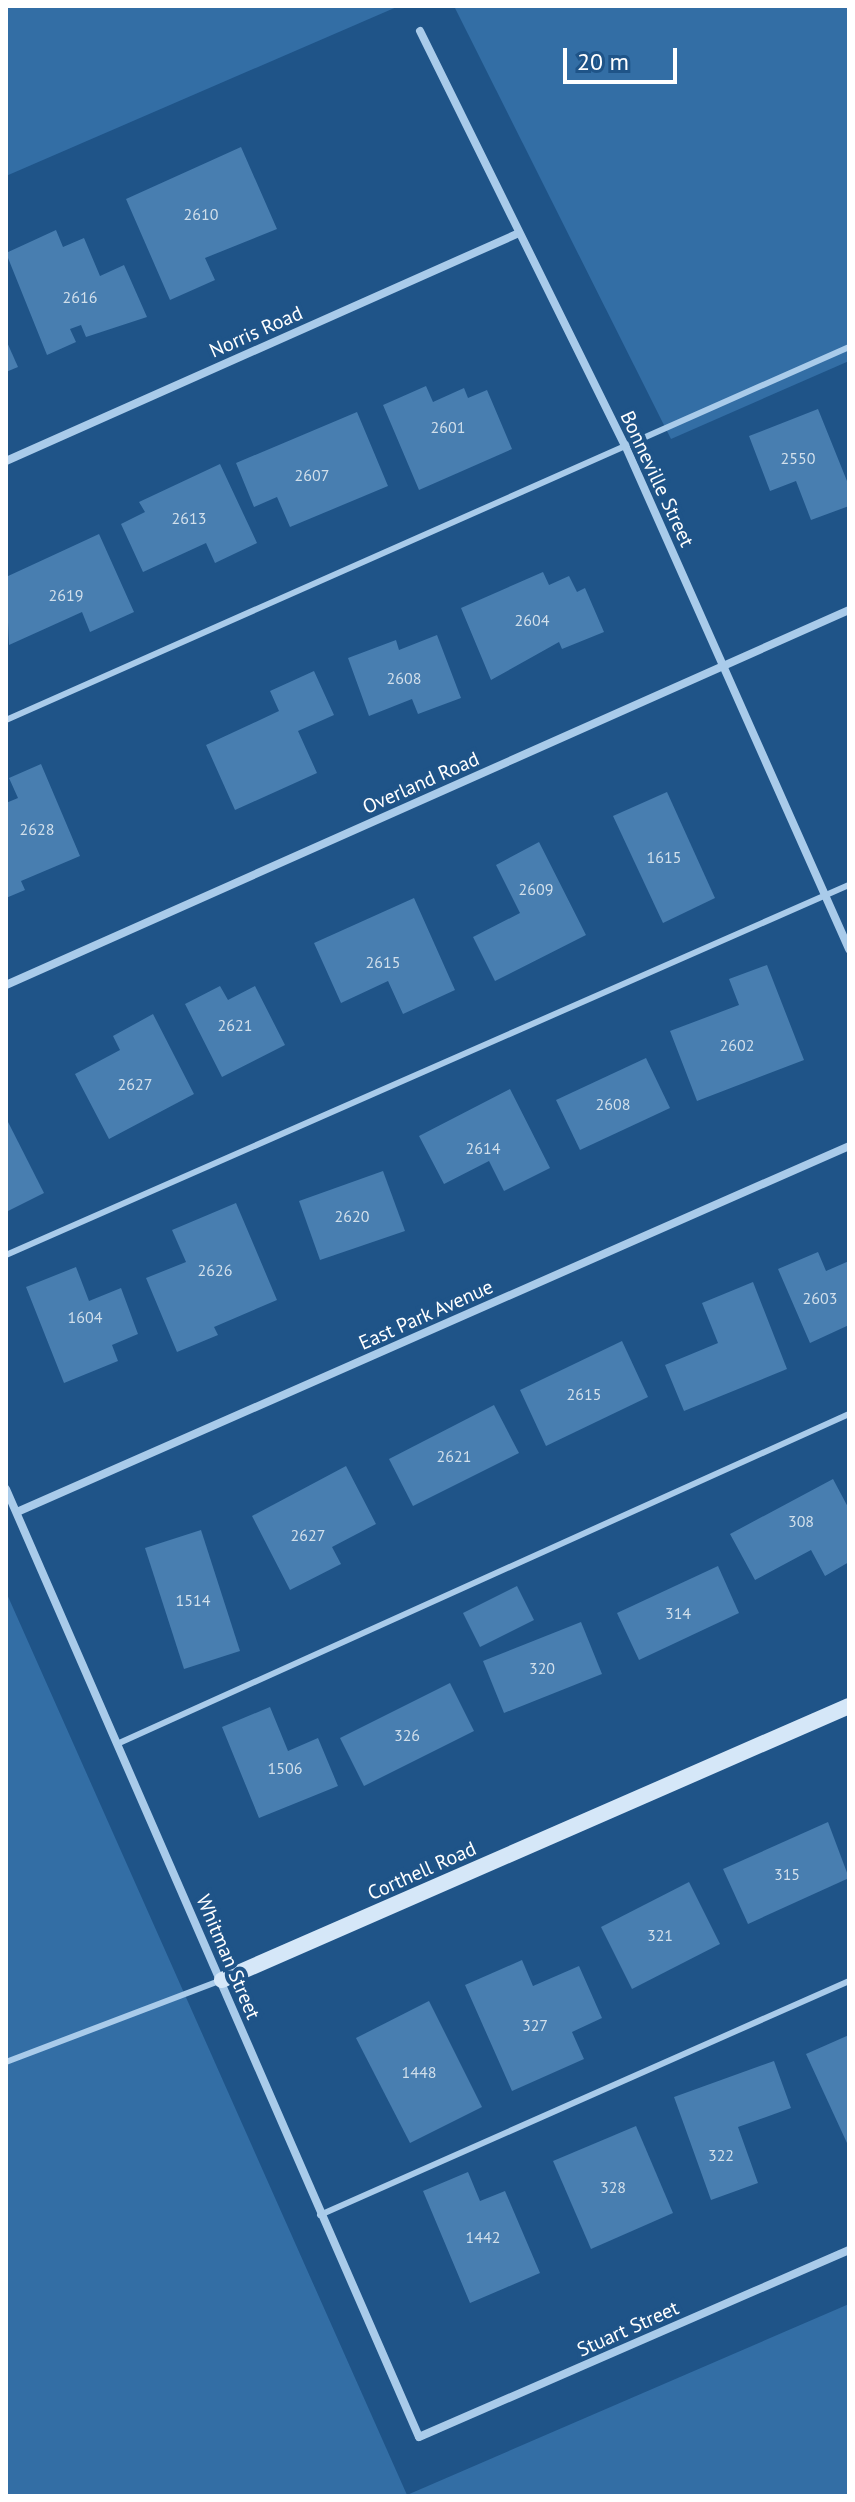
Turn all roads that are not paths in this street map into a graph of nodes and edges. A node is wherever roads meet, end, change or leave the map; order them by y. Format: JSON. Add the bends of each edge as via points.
{"nodes":[{"id":1,"x":420,"y":31,"type":"dead end"},
{"id":2,"x":519,"y":233,"type":"junction"},
{"id":3,"x":849,"y":347,"type":"edge"},
{"id":4,"x":625,"y":445,"type":"junction"},
{"id":5,"x":6,"y":461,"type":"edge"},
{"id":6,"x":849,"y":610,"type":"edge"},
{"id":7,"x":724,"y":665,"type":"junction"},
{"id":8,"x":6,"y":720,"type":"edge"},
{"id":9,"x":849,"y":885,"type":"edge"},
{"id":10,"x":826,"y":896,"type":"junction"},
{"id":11,"x":849,"y":949,"type":"edge"},
{"id":12,"x":6,"y":985,"type":"edge"},
{"id":13,"x":849,"y":1146,"type":"edge"},
{"id":14,"x":6,"y":1255,"type":"edge"},
{"id":15,"x":849,"y":1414,"type":"edge"},
{"id":16,"x":6,"y":1489,"type":"edge"},
{"id":17,"x":17,"y":1512,"type":"junction"},
{"id":18,"x":849,"y":1706,"type":"edge"},
{"id":19,"x":117,"y":1744,"type":"junction"},
{"id":20,"x":222,"y":1980,"type":"junction"},
{"id":21,"x":849,"y":1981,"type":"edge"},
{"id":22,"x":6,"y":2062,"type":"edge"},
{"id":23,"x":320,"y":2215,"type":"junction"},
{"id":24,"x":849,"y":2250,"type":"edge"},
{"id":25,"x":419,"y":2437,"type":"joint"}],
"edges":[{"from":1,"to":2,"type":"street","name":"Bonneville Street"},
{"from":2,"to":4,"type":"street","name":"Bonneville Street"},
{"from":2,"to":5,"type":"street","name":"Norris Road"},
{"from":3,"to":4,"type":"lane"},
{"from":4,"to":7,"type":"street","name":"Bonneville Street"},
{"from":4,"to":8,"type":"lane"},
{"from":6,"to":7,"type":"street","name":"Overland Road"},
{"from":7,"to":10,"type":"street","name":"Bonneville Street"},
{"from":7,"to":12,"type":"street","name":"Overland Road"},
{"from":9,"to":10,"type":"lane"},
{"from":10,"to":11,"type":"street","name":"Bonneville Street"},
{"from":10,"to":14,"type":"lane"},
{"from":13,"to":17,"type":"street","name":"East Park Avenue"},
{"from":15,"to":19,"type":"lane"},
{"from":16,"to":17,"type":"street","name":"Whitman Street"},
{"from":17,"to":19,"type":"street","name":"Whitman Street"},
{"from":18,"to":20,"type":"street","name":"Corthell Road"},
{"from":19,"to":20,"type":"street","name":"Whitman Street"},
{"from":20,"to":22,"type":"lane","name":"Corthell Road"},
{"from":20,"to":23,"type":"street","name":"Whitman Street"},
{"from":21,"to":23,"type":"lane"},
{"from":23,"to":25,"type":"street","name":"Whitman Street"},
{"from":24,"to":25,"type":"street","name":"Stuart Street"}]}
